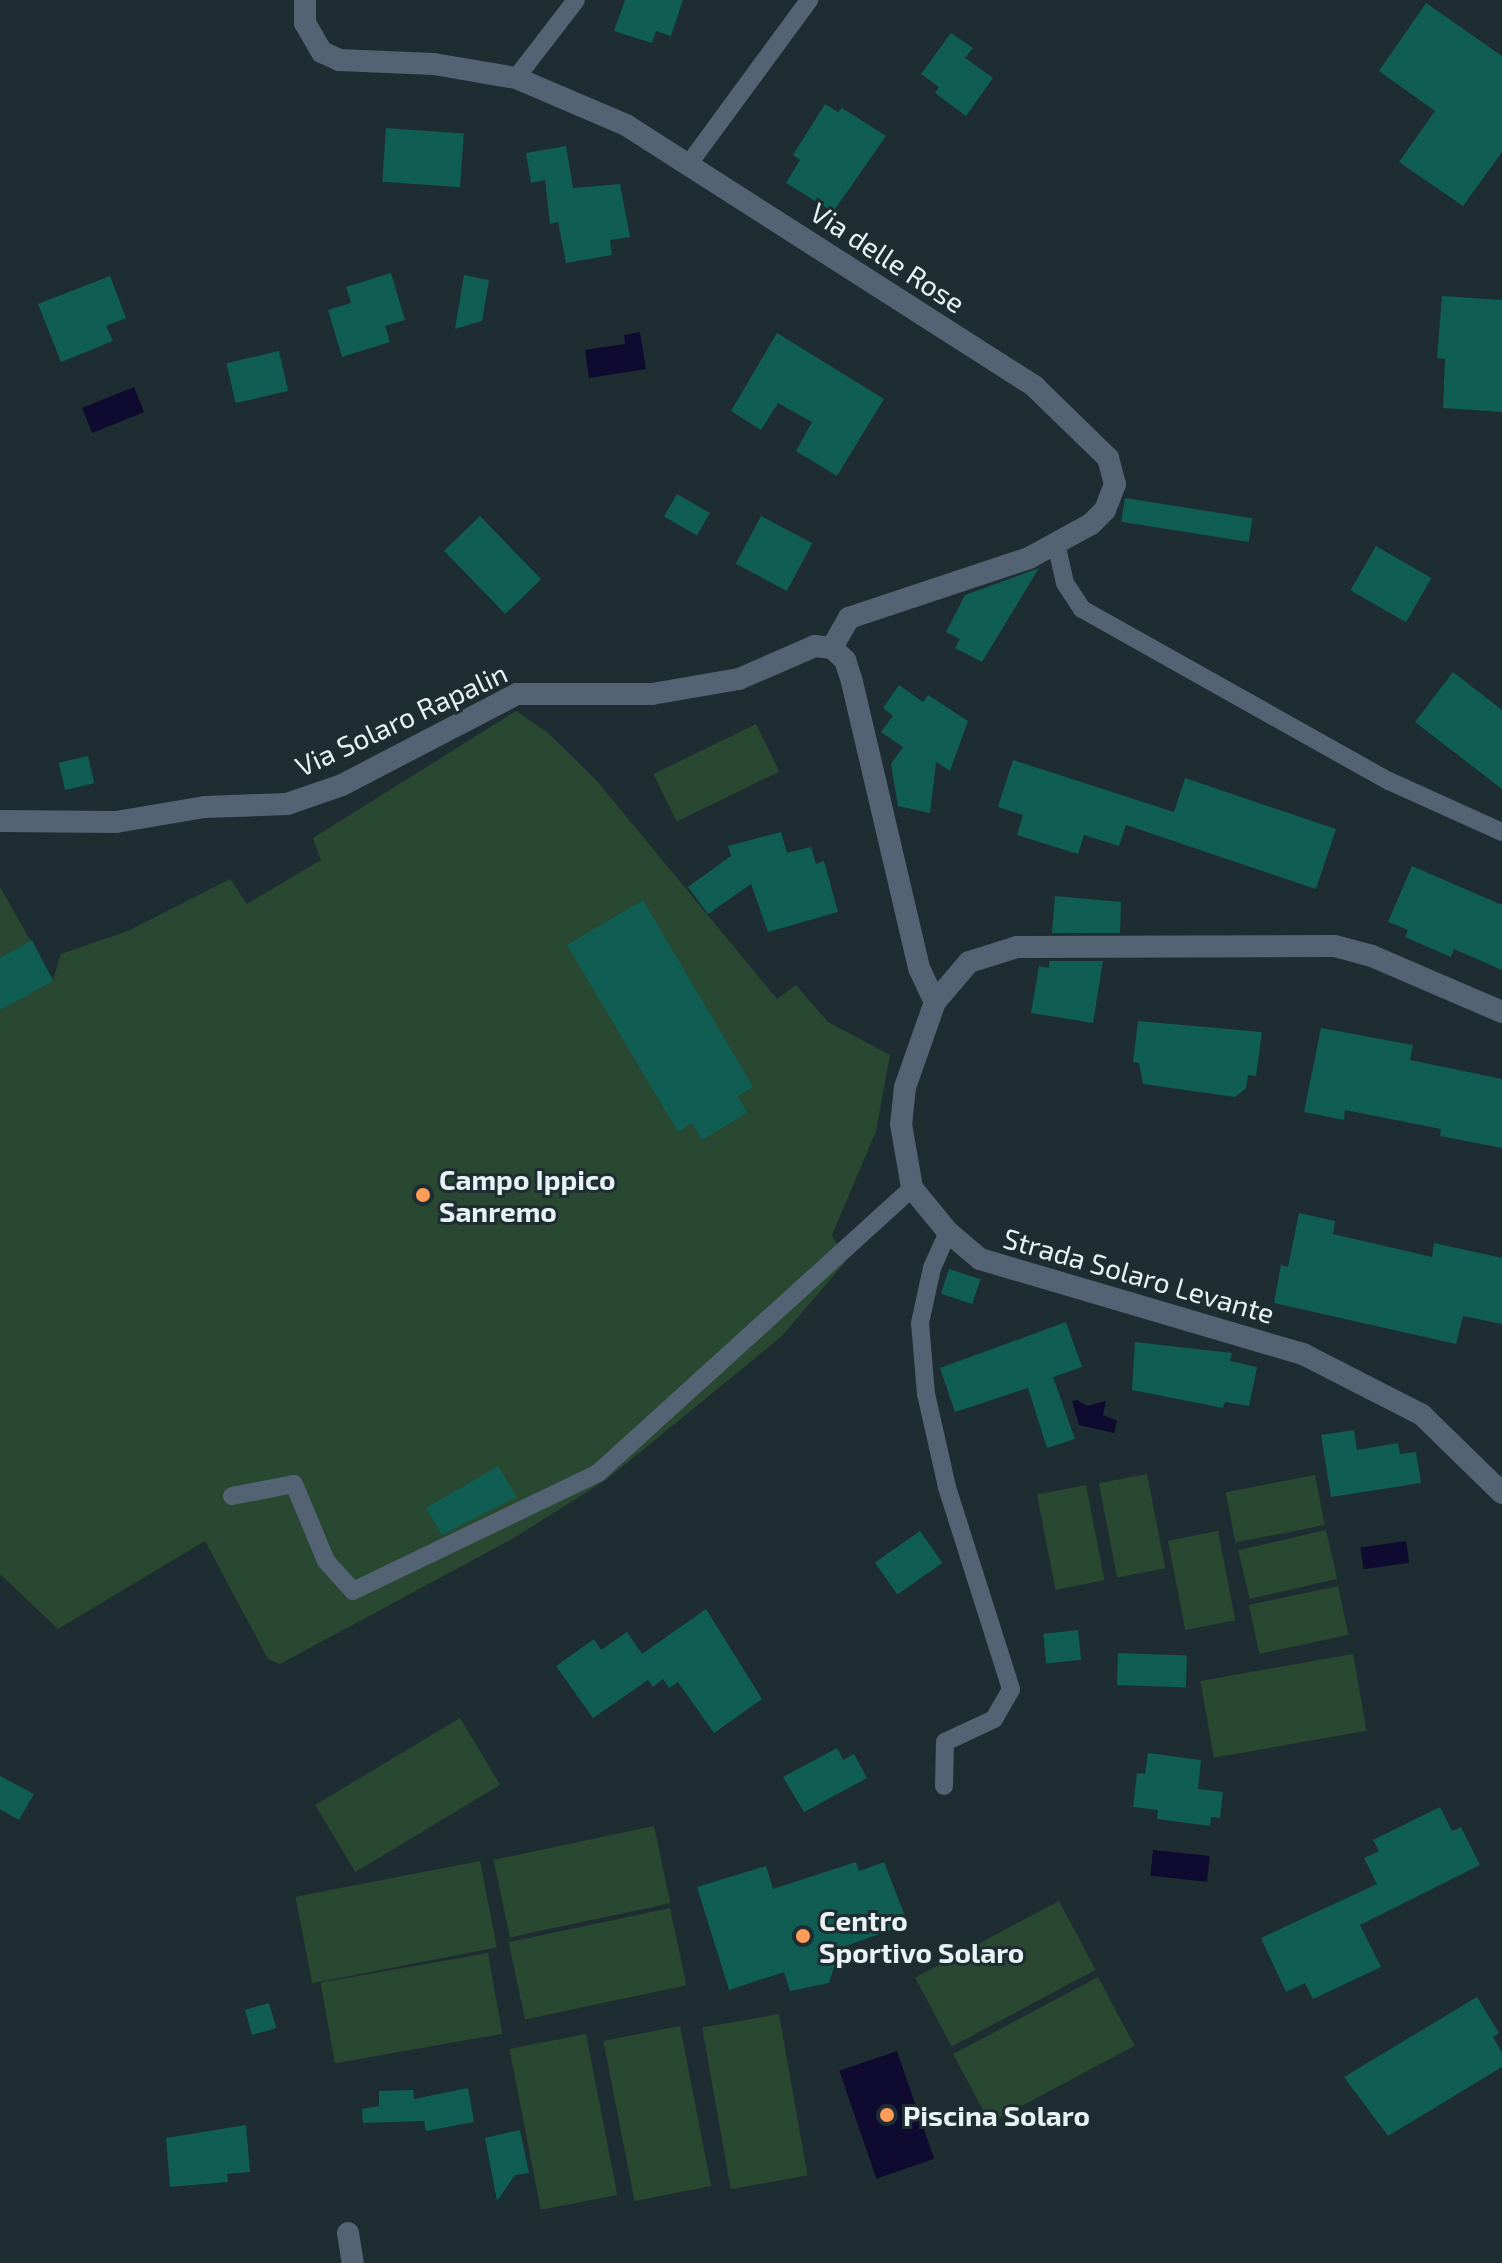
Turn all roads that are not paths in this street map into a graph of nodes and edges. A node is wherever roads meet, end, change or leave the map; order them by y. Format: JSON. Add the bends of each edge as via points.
{"nodes":[{"id":1,"x":305,"y":0,"type":"edge"},
{"id":2,"x":576,"y":0,"type":"edge"},
{"id":3,"x":809,"y":0,"type":"edge"},
{"id":4,"x":516,"y":78,"type":"junction"},
{"id":5,"x":688,"y":165,"type":"junction"},
{"id":6,"x":1056,"y":543,"type":"junction"},
{"id":7,"x":832,"y":648,"type":"junction"},
{"id":8,"x":0,"y":821,"type":"edge"},
{"id":9,"x":1502,"y":832,"type":"edge"},
{"id":10,"x":935,"y":1002,"type":"junction"},
{"id":11,"x":1502,"y":1012,"type":"edge"},
{"id":12,"x":912,"y":1188,"type":"junction"},
{"id":13,"x":948,"y":1232,"type":"junction"},
{"id":14,"x":1502,"y":1493,"type":"edge"},
{"id":15,"x":232,"y":1496,"type":"dead end"},
{"id":16,"x":944,"y":1786,"type":"dead end"},
{"id":17,"x":348,"y":2233,"type":"dead end"},
{"id":18,"x":353,"y":2263,"type":"edge"}],
"edges":[{"from":1,"to":4,"type":"street","name":"Via delle Rose","via":[[311,33],[322,52],[339,60],[434,64]]},
{"from":2,"to":4,"type":"lane"},
{"from":3,"to":5,"type":"lane"},
{"from":4,"to":5,"type":"street","name":"Via delle Rose","via":[[626,125]]},
{"from":5,"to":6,"type":"street","name":"Via delle Rose","via":[[1035,387],[1075,420],[1108,458],[1115,484],[1105,510]]},
{"from":6,"to":7,"type":"street","name":"Via delle Rose","via":[[1029,558],[849,618]]},
{"from":6,"to":9,"type":"lane","via":[[1065,583],[1082,609],[1389,781]]},
{"from":7,"to":8,"type":"street","name":"Via Solaro Rapalin","via":[[815,646],[739,679],[652,694],[517,694],[342,785],[287,804],[205,807],[116,822]]},
{"from":7,"to":10,"type":"street","via":[[845,660],[852,682],[919,968]]},
{"from":10,"to":11,"type":"street","name":"Strada Solaro Levante","via":[[969,962],[1017,947],[1335,946],[1372,956]]},
{"from":10,"to":12,"type":"street","name":"Strada Solaro Levante","via":[[905,1087],[901,1124]]},
{"from":12,"to":13,"type":"street","name":"Strada Solaro Levante"},
{"from":12,"to":15,"type":"lane","via":[[598,1473],[353,1591],[326,1561],[294,1484]]},
{"from":13,"to":14,"type":"street","name":"Strada Solaro Levante","via":[[980,1259],[1010,1271],[1303,1354],[1422,1415]]},
{"from":13,"to":16,"type":"lane","via":[[932,1268],[920,1323],[926,1394],[947,1487],[1011,1689],[994,1719],[945,1742]]},
{"from":17,"to":18,"type":"street"}]}
